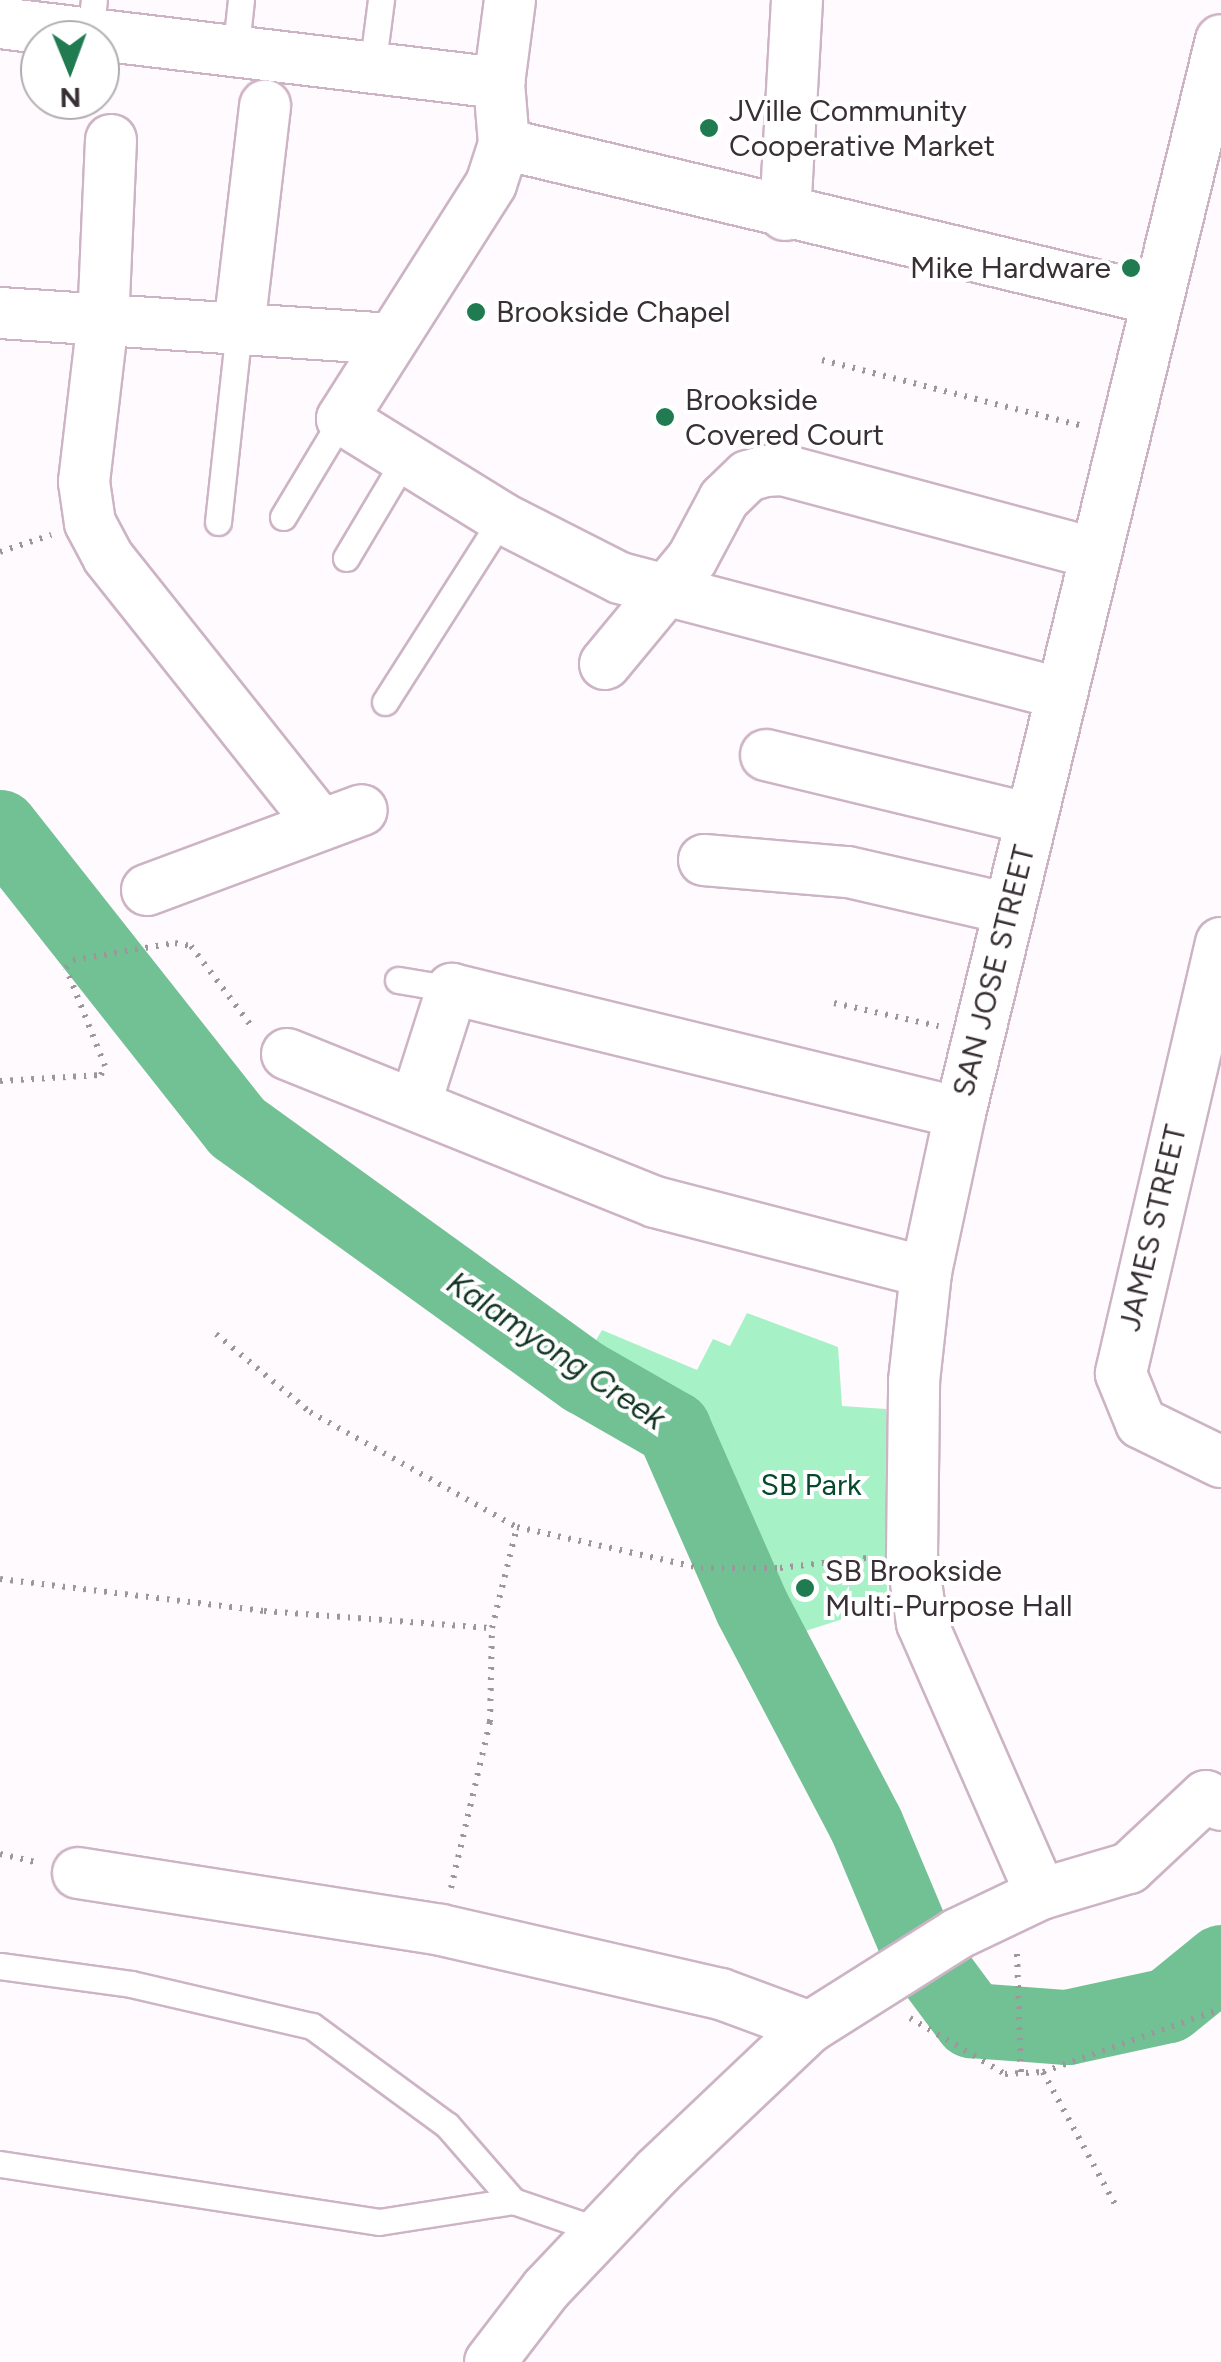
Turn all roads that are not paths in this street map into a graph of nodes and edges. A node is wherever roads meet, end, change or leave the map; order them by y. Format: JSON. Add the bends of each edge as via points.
{"nodes":[{"id":1,"x":241,"y":0,"type":"edge"},
{"id":2,"x":381,"y":0,"type":"edge"},
{"id":3,"x":510,"y":0,"type":"edge"},
{"id":4,"x":797,"y":0,"type":"edge"},
{"id":5,"x":92,"y":18,"type":"edge"},
{"id":6,"x":0,"y":23,"type":"edge"},
{"id":7,"x":1221,"y":40,"type":"edge"},
{"id":8,"x":235,"y":55,"type":"junction"},
{"id":9,"x":372,"y":69,"type":"junction"},
{"id":10,"x":500,"y":83,"type":"junction"},
{"id":11,"x":264,"y":106,"type":"dead end"},
{"id":12,"x":110,"y":140,"type":"dead end"},
{"id":13,"x":504,"y":144,"type":"junction"},
{"id":14,"x":784,"y":215,"type":"junction"},
{"id":15,"x":1158,"y":300,"type":"junction"},
{"id":16,"x":0,"y":312,"type":"edge"},
{"id":17,"x":103,"y":320,"type":"junction"},
{"id":18,"x":238,"y":328,"type":"junction"},
{"id":19,"x":389,"y":338,"type":"junction"},
{"id":20,"x":342,"y":420,"type":"junction"},
{"id":21,"x":405,"y":459,"type":"junction"},
{"id":22,"x":282,"y":517,"type":"dead end"},
{"id":23,"x":502,"y":518,"type":"junction"},
{"id":24,"x":218,"y":522,"type":"dead end"},
{"id":25,"x":1096,"y":554,"type":"junction"},
{"id":26,"x":346,"y":558,"type":"dead end"},
{"id":27,"x":666,"y":594,"type":"junction"},
{"id":28,"x":605,"y":664,"type":"dead end"},
{"id":29,"x":1062,"y":694,"type":"junction"},
{"id":30,"x":386,"y":702,"type":"dead end"},
{"id":31,"x":766,"y":755,"type":"dead end"},
{"id":32,"x":1031,"y":819,"type":"junction"},
{"id":33,"x":704,"y":860,"type":"dead end"},
{"id":34,"x":147,"y":890,"type":"dead end"},
{"id":35,"x":1009,"y":910,"type":"junction"},
{"id":36,"x":1221,"y":942,"type":"edge"},
{"id":37,"x":398,"y":980,"type":"dead end"},
{"id":38,"x":452,"y":989,"type":"junction"},
{"id":39,"x":287,"y":1054,"type":"road end"},
{"id":40,"x":415,"y":1105,"type":"junction"},
{"id":41,"x":960,"y":1113,"type":"junction"},
{"id":42,"x":926,"y":1272,"type":"junction"},
{"id":43,"x":1221,"y":1462,"type":"edge"},
{"id":44,"x":1216,"y":1792,"type":"edge"},
{"id":45,"x":78,"y":1873,"type":"dead end"},
{"id":46,"x":1041,"y":1894,"type":"junction"},
{"id":47,"x":0,"y":1966,"type":"edge"},
{"id":48,"x":810,"y":2027,"type":"junction"},
{"id":49,"x":0,"y":2164,"type":"edge"},
{"id":50,"x":513,"y":2201,"type":"junction"},
{"id":51,"x":601,"y":2231,"type":"junction"},
{"id":52,"x":490,"y":2362,"type":"edge"}],
"edges":[{"from":1,"to":8,"type":"lane"},
{"from":2,"to":9,"type":"lane"},
{"from":3,"to":10,"type":"street"},
{"from":4,"to":14,"type":"street"},
{"from":5,"to":6,"type":"street"},
{"from":5,"to":8,"type":"street"},
{"from":7,"to":15,"type":"street","name":"SAN JOSE STREET"},
{"from":8,"to":9,"type":"street"},
{"from":9,"to":10,"type":"street"},
{"from":10,"to":13,"type":"street"},
{"from":11,"to":18,"type":"street"},
{"from":12,"to":17,"type":"street"},
{"from":13,"to":14,"type":"street"},
{"from":13,"to":19,"type":"street","via":[[491,184]]},
{"from":14,"to":15,"type":"street"},
{"from":15,"to":25,"type":"street","name":"SAN JOSE STREET"},
{"from":16,"to":17,"type":"street"},
{"from":17,"to":18,"type":"street"},
{"from":17,"to":34,"type":"street","via":[[84,482],[90,523],[108,557],[341,817]]},
{"from":18,"to":19,"type":"street"},
{"from":18,"to":24,"type":"lane"},
{"from":19,"to":20,"type":"street"},
{"from":20,"to":21,"type":"street"},
{"from":20,"to":22,"type":"lane"},
{"from":21,"to":23,"type":"street"},
{"from":21,"to":26,"type":"lane"},
{"from":23,"to":27,"type":"street","via":[[579,560]]},
{"from":23,"to":30,"type":"lane"},
{"from":25,"to":27,"type":"street","via":[[765,470],[724,498]]},
{"from":25,"to":29,"type":"street","name":"SAN JOSE STREET"},
{"from":27,"to":28,"type":"street"},
{"from":27,"to":29,"type":"street"},
{"from":29,"to":32,"type":"street","name":"SAN JOSE STREET"},
{"from":31,"to":32,"type":"street"},
{"from":32,"to":35,"type":"street","name":"SAN JOSE STREET"},
{"from":33,"to":35,"type":"street","via":[[848,872]]},
{"from":35,"to":41,"type":"street","name":"SAN JOSE STREET"},
{"from":36,"to":43,"type":"street","name":"JAMES STREET","via":[[1121,1374],[1140,1424]]},
{"from":37,"to":38,"type":"lane"},
{"from":38,"to":40,"type":"street"},
{"from":38,"to":41,"type":"street"},
{"from":39,"to":40,"type":"street"},
{"from":40,"to":42,"type":"street","via":[[654,1202]]},
{"from":41,"to":42,"type":"street","name":"SAN JOSE STREET"},
{"from":42,"to":46,"type":"street","name":"SAN JOSE STREET","via":[[914,1382],[912,1556],[932,1651]]},
{"from":44,"to":46,"type":"street","via":[[1130,1868]]},
{"from":45,"to":48,"type":"street","via":[[441,1930],[721,1994]]},
{"from":46,"to":48,"type":"street","via":[[957,1934]]},
{"from":47,"to":50,"type":"lane","via":[[131,1984],[312,2026],[447,2125]]},
{"from":48,"to":51,"type":"street"},
{"from":49,"to":50,"type":"lane","via":[[380,2222]]},
{"from":50,"to":51,"type":"lane"},
{"from":51,"to":52,"type":"street"}]}
